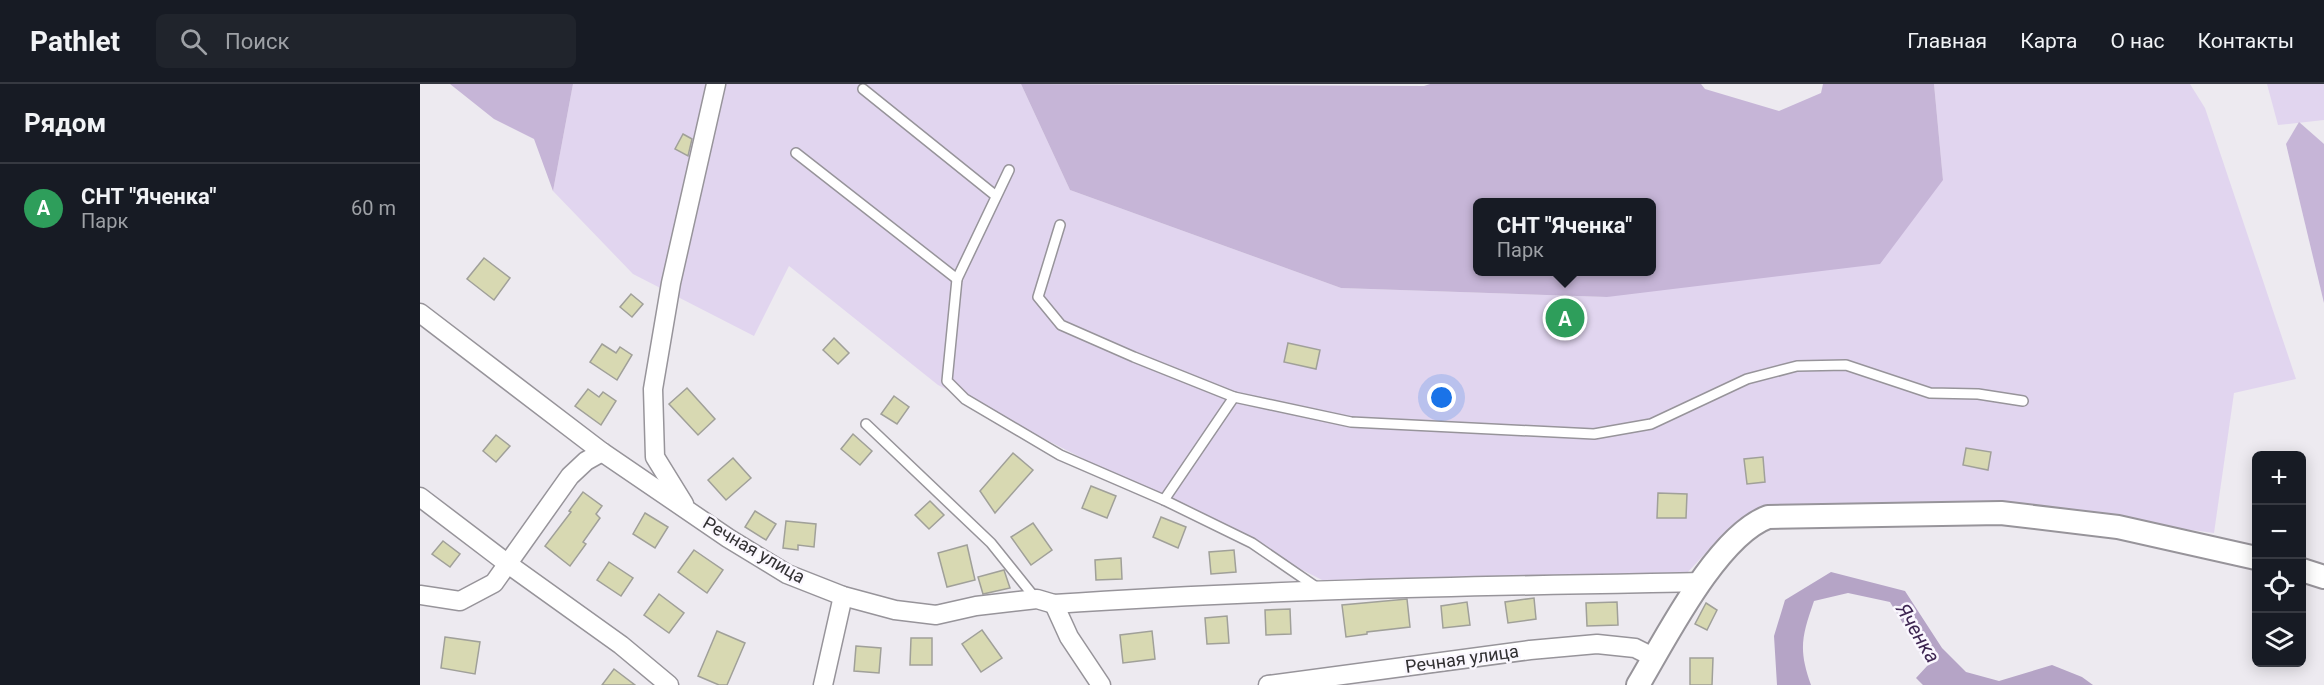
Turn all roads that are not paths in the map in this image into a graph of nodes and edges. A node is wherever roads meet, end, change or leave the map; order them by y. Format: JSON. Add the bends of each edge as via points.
{"nodes":[{"id":1,"x":716,"y":84,"type":"edge"},
{"id":2,"x":863,"y":89,"type":"dead end"},
{"id":3,"x":796,"y":153,"type":"dead end"},
{"id":4,"x":1009,"y":170,"type":"dead end"},
{"id":5,"x":996,"y":196,"type":"junction"},
{"id":6,"x":1060,"y":225,"type":"dead end"},
{"id":7,"x":957,"y":279,"type":"junction"},
{"id":8,"x":420,"y":313,"type":"edge"},
{"id":9,"x":1234,"y":397,"type":"junction"},
{"id":10,"x":2023,"y":401,"type":"dead end"},
{"id":11,"x":866,"y":424,"type":"dead end"},
{"id":12,"x":602,"y":452,"type":"junction"},
{"id":13,"x":420,"y":497,"type":"edge"},
{"id":14,"x":1164,"y":500,"type":"junction"},
{"id":15,"x":688,"y":511,"type":"junction"},
{"id":16,"x":2252,"y":557,"type":"edge"},
{"id":17,"x":508,"y":564,"type":"junction"},
{"id":18,"x":2306,"y":572,"type":"edge"},
{"id":19,"x":2324,"y":577,"type":"edge"},
{"id":20,"x":1701,"y":582,"type":"junction"},
{"id":21,"x":1320,"y":589,"type":"junction"},
{"id":22,"x":420,"y":594,"type":"edge"},
{"id":23,"x":843,"y":596,"type":"junction"},
{"id":24,"x":1045,"y":602,"type":"junction"},
{"id":25,"x":1655,"y":658,"type":"junction"},
{"id":26,"x":669,"y":685,"type":"edge"},
{"id":27,"x":823,"y":685,"type":"edge"},
{"id":28,"x":1101,"y":685,"type":"edge"},
{"id":29,"x":1268,"y":685,"type":"edge"},
{"id":30,"x":1638,"y":685,"type":"edge"}],
"edges":[{"from":1,"to":15,"type":"street","via":[[671,283],[654,389],[656,457]]},
{"from":2,"to":5,"type":"lane"},
{"from":3,"to":7,"type":"lane"},
{"from":4,"to":5,"type":"lane"},
{"from":5,"to":7,"type":"lane"},
{"from":6,"to":9,"type":"lane","via":[[1038,297],[1061,325]]},
{"from":7,"to":14,"type":"lane","via":[[947,381],[965,399],[1060,455]]},
{"from":8,"to":12,"type":"street","name":"Речная улица"},
{"from":9,"to":10,"type":"lane","via":[[1351,422],[1594,434],[1651,424],[1747,378],[1797,366],[1846,365],[1930,393],[1978,393]]},
{"from":9,"to":14,"type":"lane"},
{"from":11,"to":24,"type":"lane","via":[[991,543]]},
{"from":12,"to":15,"type":"street","name":"Речная улица"},
{"from":12,"to":17,"type":"street","via":[[570,476]]},
{"from":13,"to":17,"type":"street"},
{"from":14,"to":21,"type":"lane","via":[[1252,543]]},
{"from":15,"to":23,"type":"street","name":"Речная улица","via":[[787,574]]},
{"from":16,"to":20,"type":"street","via":[[2118,527],[2001,513],[1781,516],[1753,523]]},
{"from":17,"to":22,"type":"street","via":[[494,584],[460,601]]},
{"from":17,"to":26,"type":"street","via":[[621,645]]},
{"from":18,"to":19,"type":"street"},
{"from":20,"to":21,"type":"street","name":"Речная улица"},
{"from":20,"to":25,"type":"street"},
{"from":21,"to":24,"type":"street","name":"Речная улица"},
{"from":23,"to":24,"type":"street","name":"Речная улица","via":[[895,610],[936,615],[976,606]]},
{"from":23,"to":27,"type":"street"},
{"from":24,"to":28,"type":"street"},
{"from":25,"to":29,"type":"street","name":"Речная улица","via":[[1635,648],[1597,644]]},
{"from":25,"to":30,"type":"street"}]}
